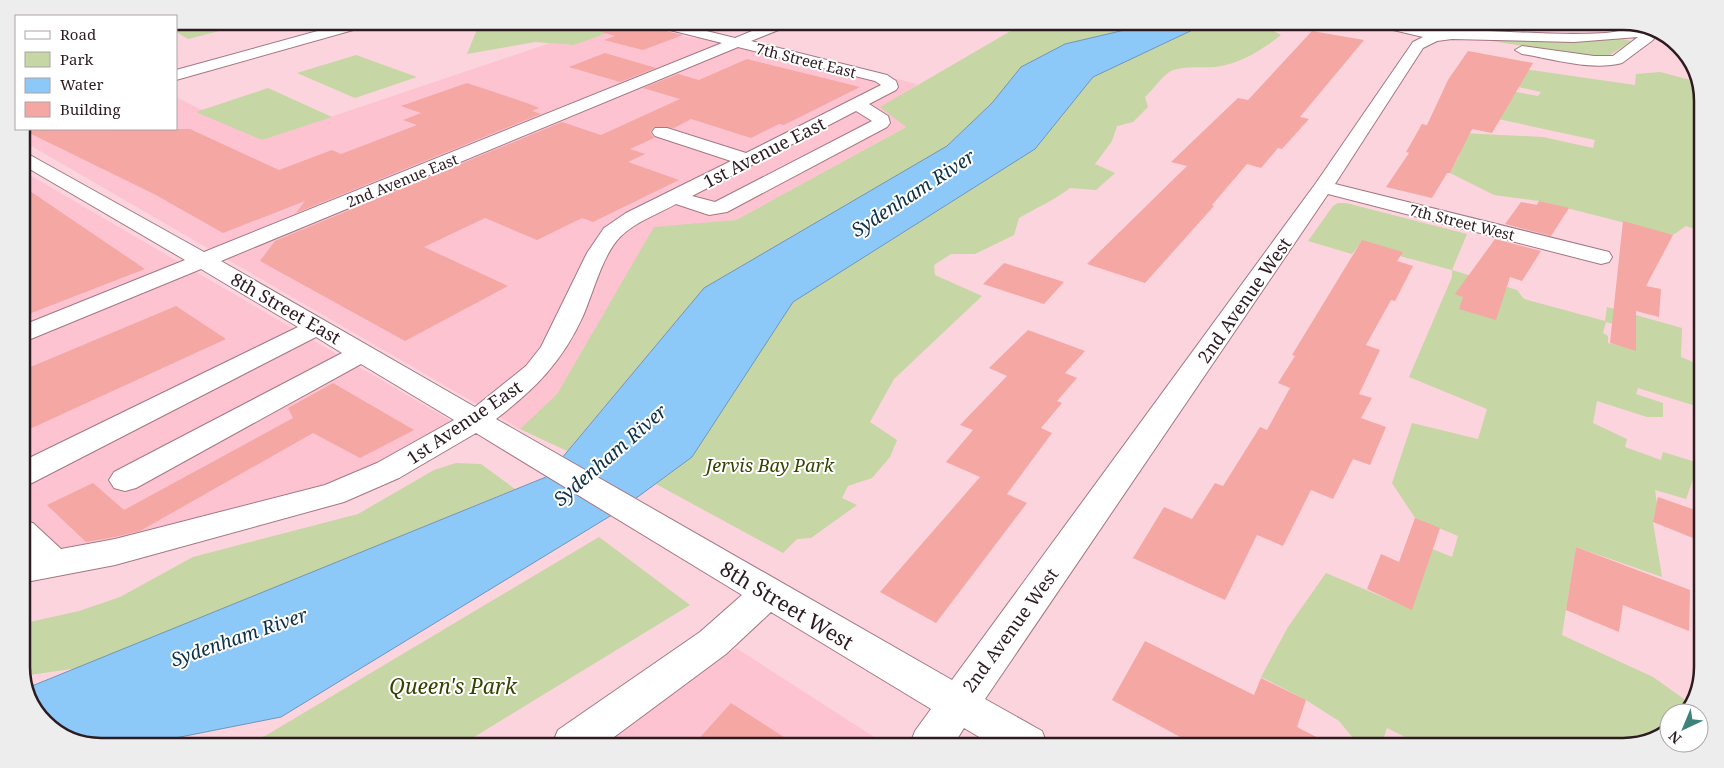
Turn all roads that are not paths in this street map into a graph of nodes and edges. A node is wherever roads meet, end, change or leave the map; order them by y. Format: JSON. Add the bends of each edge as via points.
{"nodes":[{"id":1,"x":337,"y":30,"type":"edge"},
{"id":2,"x":685,"y":30,"type":"edge"},
{"id":3,"x":766,"y":30,"type":"edge"},
{"id":4,"x":1414,"y":30,"type":"edge"},
{"id":5,"x":1638,"y":31,"type":"edge"},
{"id":6,"x":1649,"y":35,"type":"edge"},
{"id":7,"x":1444,"y":36,"type":"junction"},
{"id":8,"x":736,"y":42,"type":"junction"},
{"id":9,"x":178,"y":74,"type":"edge"},
{"id":10,"x":890,"y":87,"type":"joint"},
{"id":11,"x":856,"y":106,"type":"junction"},
{"id":12,"x":661,"y":132,"type":"dead end"},
{"id":13,"x":748,"y":160,"type":"junction"},
{"id":14,"x":30,"y":161,"type":"edge"},
{"id":15,"x":1323,"y":188,"type":"junction"},
{"id":16,"x":675,"y":197,"type":"junction"},
{"id":17,"x":1601,"y":256,"type":"dead end"},
{"id":18,"x":204,"y":260,"type":"junction"},
{"id":19,"x":317,"y":326,"type":"junction"},
{"id":20,"x":30,"y":331,"type":"edge"},
{"id":21,"x":362,"y":353,"type":"junction"},
{"id":22,"x":475,"y":420,"type":"junction"},
{"id":23,"x":548,"y":463,"type":"joint"},
{"id":24,"x":30,"y":470,"type":"edge"},
{"id":25,"x":125,"y":480,"type":"dead end"},
{"id":26,"x":30,"y":540,"type":"edge"},
{"id":27,"x":55,"y":564,"type":"junction"},
{"id":28,"x":30,"y":568,"type":"edge"},
{"id":29,"x":767,"y":594,"type":"junction"},
{"id":30,"x":957,"y":704,"type":"junction"},
{"id":31,"x":580,"y":738,"type":"edge"},
{"id":32,"x":934,"y":738,"type":"edge"},
{"id":33,"x":1016,"y":738,"type":"edge"}],
"edges":[{"from":1,"to":9,"type":"street"},
{"from":2,"to":8,"type":"street","name":"7th Street East"},
{"from":3,"to":8,"type":"street","name":"2nd Avenue East"},
{"from":4,"to":7,"type":"street"},
{"from":5,"to":7,"type":"street","name":"2nd Avenue West","via":[[1582,37]]},
{"from":6,"to":7,"type":"street","via":[[1618,60],[1607,61]]},
{"from":7,"to":15,"type":"street","name":"2nd Avenue West","via":[[1418,45]]},
{"from":8,"to":10,"type":"street","name":"7th Street East","via":[[881,78]]},
{"from":8,"to":18,"type":"street","name":"2nd Avenue East"},
{"from":10,"to":11,"type":"street","name":"1st Avenue East"},
{"from":11,"to":13,"type":"street","name":"1st Avenue East"},
{"from":11,"to":16,"type":"street","via":[[877,114],[881,123],[720,208],[709,209]]},
{"from":12,"to":13,"type":"street"},
{"from":13,"to":16,"type":"street","name":"1st Avenue East"},
{"from":14,"to":18,"type":"street","name":"8th Street East"},
{"from":15,"to":17,"type":"street","name":"7th Street West"},
{"from":15,"to":30,"type":"street","name":"2nd Avenue West"},
{"from":16,"to":22,"type":"street","name":"1st Avenue East","via":[[612,232],[600,250],[565,330],[551,353],[527,381]]},
{"from":18,"to":19,"type":"street","name":"8th Street East"},
{"from":18,"to":20,"type":"street","name":"2nd Avenue East"},
{"from":19,"to":21,"type":"street","name":"8th Street East"},
{"from":19,"to":24,"type":"street"},
{"from":21,"to":22,"type":"street","name":"8th Street East"},
{"from":21,"to":25,"type":"street"},
{"from":22,"to":23,"type":"street","name":"8th Street East"},
{"from":22,"to":27,"type":"street","name":"1st Avenue East","via":[[398,466],[357,486],[115,552]]},
{"from":23,"to":29,"type":"street","name":"8th Street West"},
{"from":26,"to":27,"type":"street"},
{"from":27,"to":28,"type":"street","name":"1st Avenue East"},
{"from":29,"to":30,"type":"street","name":"8th Street West"},
{"from":29,"to":31,"type":"street","via":[[713,643]]},
{"from":30,"to":32,"type":"street","name":"2nd Avenue West"},
{"from":30,"to":33,"type":"street","name":"8th Street West"}]}
